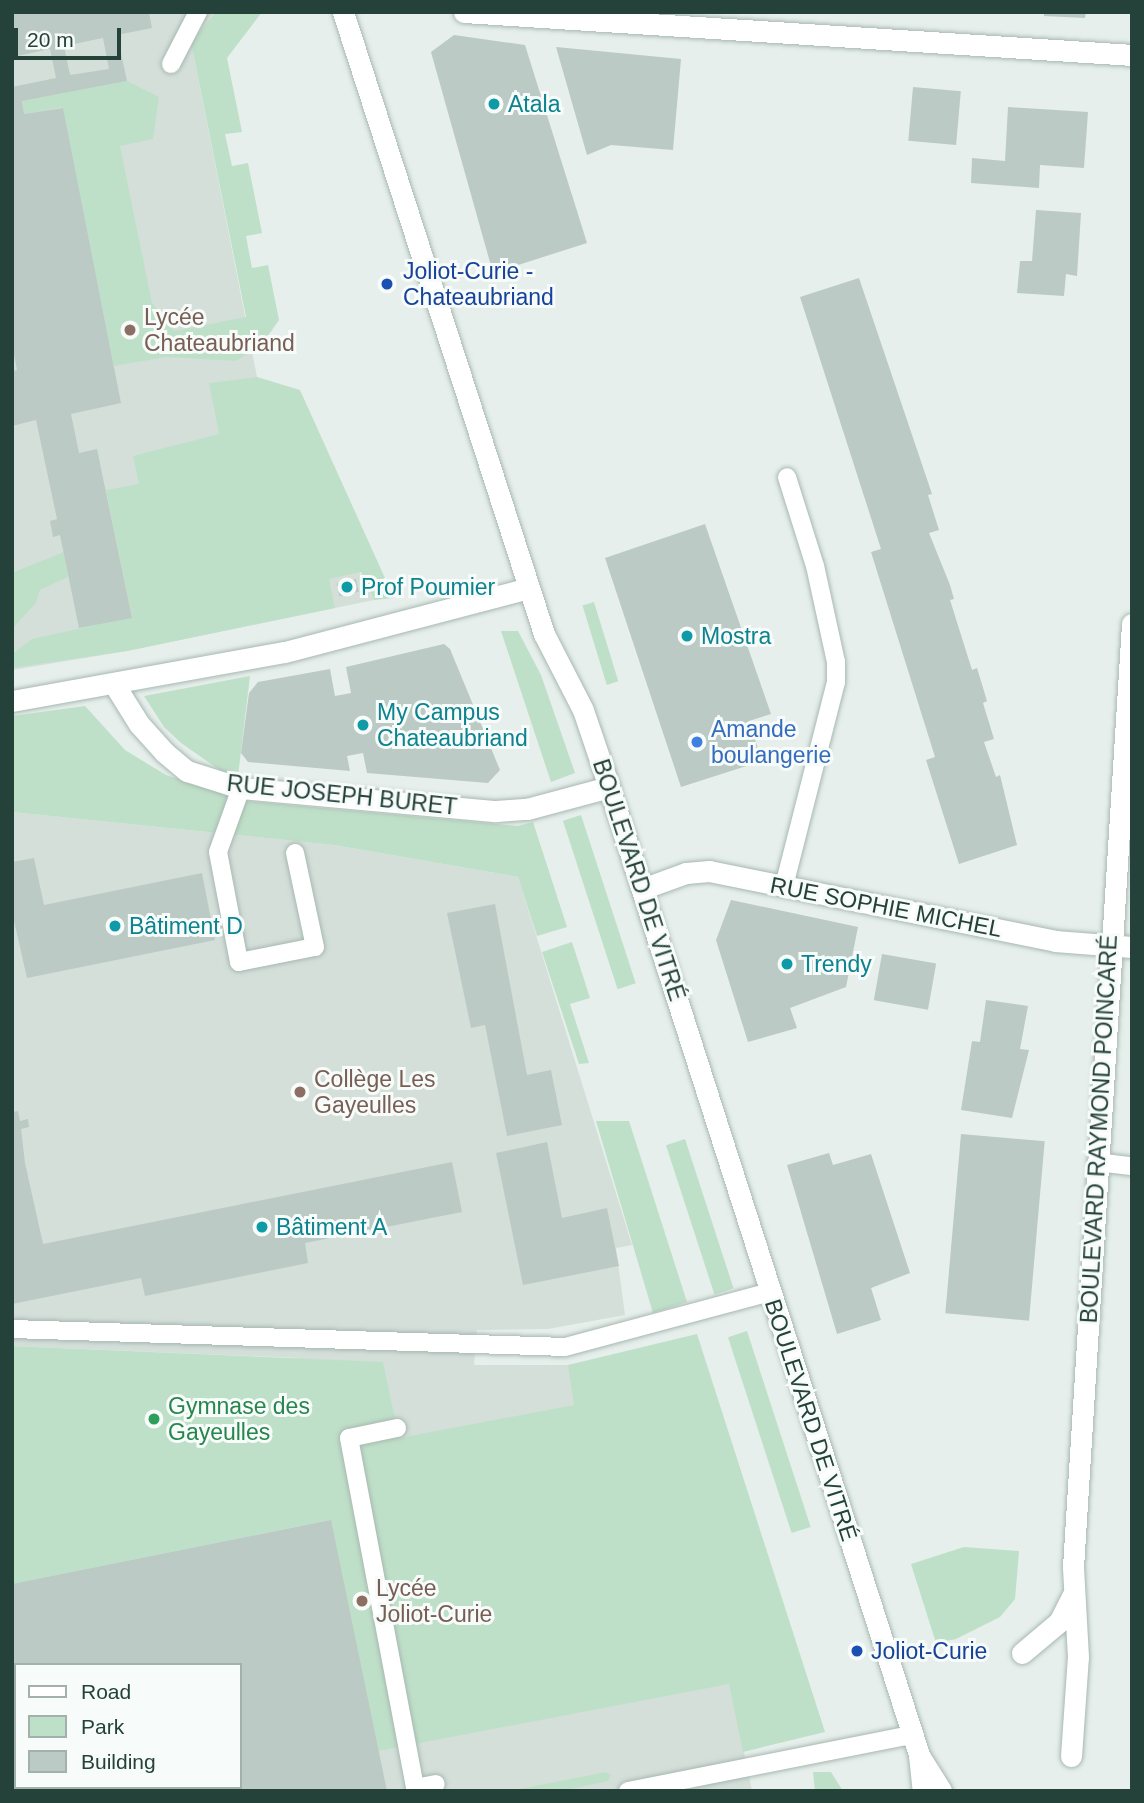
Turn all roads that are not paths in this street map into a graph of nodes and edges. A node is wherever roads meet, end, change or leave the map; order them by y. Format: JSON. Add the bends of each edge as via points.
{"nodes":[{"id":1,"x":198,"y":12,"type":"edge"},
{"id":2,"x":343,"y":12,"type":"edge"},
{"id":3,"x":464,"y":12,"type":"edge"},
{"id":4,"x":1132,"y":55,"type":"edge"},
{"id":5,"x":171,"y":64,"type":"dead end"},
{"id":6,"x":788,"y":477,"type":"dead end"},
{"id":7,"x":529,"y":588,"type":"junction"},
{"id":8,"x":1132,"y":624,"type":"edge"},
{"id":9,"x":114,"y":684,"type":"junction"},
{"id":10,"x":12,"y":701,"type":"edge"},
{"id":11,"x":609,"y":787,"type":"junction"},
{"id":12,"x":241,"y":789,"type":"junction"},
{"id":13,"x":295,"y":853,"type":"dead end"},
{"id":14,"x":784,"y":886,"type":"junction"},
{"id":15,"x":642,"y":889,"type":"junction"},
{"id":16,"x":1110,"y":946,"type":"junction"},
{"id":17,"x":1132,"y":947,"type":"edge"},
{"id":18,"x":1097,"y":1162,"type":"junction"},
{"id":19,"x":1132,"y":1166,"type":"edge"},
{"id":20,"x":770,"y":1292,"type":"junction"},
{"id":21,"x":12,"y":1329,"type":"edge"},
{"id":22,"x":397,"y":1428,"type":"dead end"},
{"id":23,"x":1074,"y":1594,"type":"junction"},
{"id":24,"x":1022,"y":1653,"type":"dead end"},
{"id":25,"x":916,"y":1745,"type":"junction"},
{"id":26,"x":1071,"y":1756,"type":"dead end"},
{"id":27,"x":436,"y":1784,"type":"dead end"},
{"id":28,"x":650,"y":1789,"type":"edge"},
{"id":29,"x":628,"y":1791,"type":"edge"},
{"id":30,"x":923,"y":1791,"type":"edge"},
{"id":31,"x":941,"y":1791,"type":"edge"}],
"edges":[{"from":1,"to":5,"type":"lane"},
{"from":2,"to":7,"type":"street","name":"BOULEVARD DE VITRÉ"},
{"from":3,"to":4,"type":"street"},
{"from":6,"to":14,"type":"lane","via":[[816,566],[836,682]]},
{"from":7,"to":9,"type":"street","via":[[387,628]]},
{"from":7,"to":11,"type":"street","name":"BOULEVARD DE VITRÉ","via":[[544,634],[583,710]]},
{"from":8,"to":16,"type":"street","name":"BOULEVARD RAYMOND POINCARÉ"},
{"from":9,"to":10,"type":"street"},
{"from":9,"to":12,"type":"street","name":"RUE JOSEPH BURET","via":[[139,724],[164,752],[187,771]]},
{"from":11,"to":12,"type":"street","name":"RUE JOSEPH BURET","via":[[527,809],[496,811]]},
{"from":11,"to":15,"type":"street","name":"BOULEVARD DE VITRÉ"},
{"from":12,"to":13,"type":"lane","via":[[218,852],[239,962],[315,947]]},
{"from":14,"to":15,"type":"street","name":"RUE SOPHIE MICHEL","via":[[699,871]]},
{"from":14,"to":16,"type":"street","name":"RUE SOPHIE MICHEL","via":[[1055,941]]},
{"from":15,"to":20,"type":"street","name":"BOULEVARD DE VITRÉ"},
{"from":16,"to":17,"type":"street","name":"RUE SOPHIE MICHEL"},
{"from":16,"to":18,"type":"street","name":"BOULEVARD RAYMOND POINCARÉ"},
{"from":18,"to":19,"type":"lane"},
{"from":18,"to":23,"type":"street","name":"BOULEVARD RAYMOND POINCARÉ"},
{"from":20,"to":21,"type":"lane","via":[[565,1347]]},
{"from":20,"to":25,"type":"street","name":"BOULEVARD DE VITRÉ"},
{"from":22,"to":27,"type":"lane","via":[[349,1438],[415,1788]]},
{"from":23,"to":24,"type":"street","name":"BOULEVARD RAYMOND POINCARÉ","via":[[1059,1622]]},
{"from":23,"to":26,"type":"street","name":"BOULEVARD RAYMOND POINCARÉ","via":[[1078,1657]]},
{"from":25,"to":28,"type":"lane"},
{"from":25,"to":30,"type":"street","name":"BOULEVARD DE VITRÉ"},
{"from":25,"to":31,"type":"street","name":"BOULEVARD DE VITRÉ"},
{"from":28,"to":29,"type":"lane"}]}
